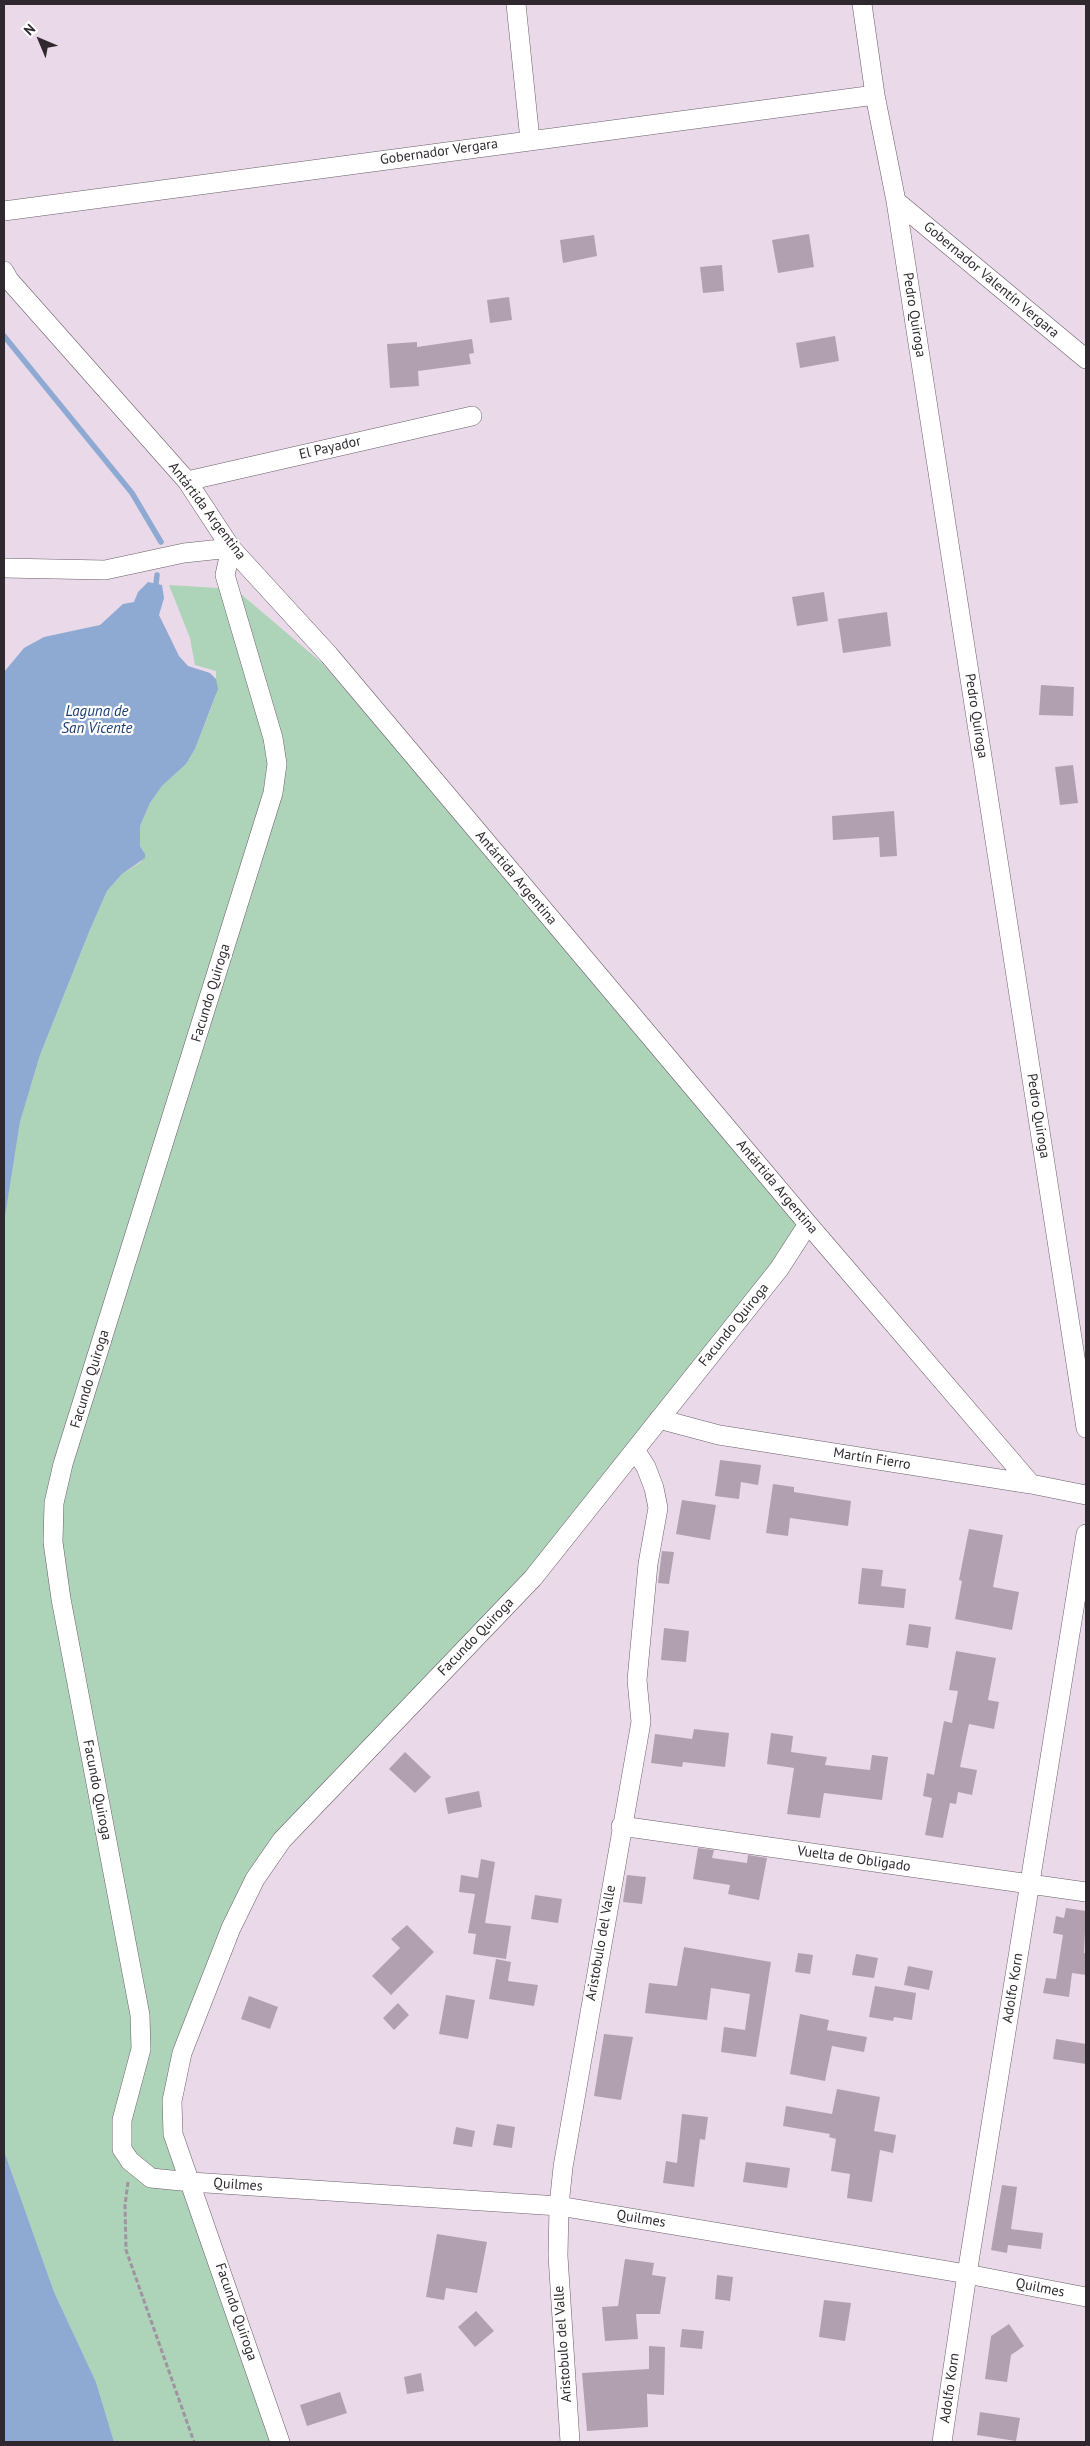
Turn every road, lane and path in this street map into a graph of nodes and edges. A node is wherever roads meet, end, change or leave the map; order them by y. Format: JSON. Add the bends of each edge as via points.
{"nodes":[{"id":1,"x":516,"y":4,"type":"edge"},
{"id":2,"x":862,"y":4,"type":"edge"},
{"id":3,"x":875,"y":95,"type":"junction"},
{"id":4,"x":530,"y":140,"type":"junction"},
{"id":5,"x":896,"y":201,"type":"junction"},
{"id":6,"x":4,"y":211,"type":"edge"},
{"id":7,"x":4,"y":271,"type":"edge"},
{"id":8,"x":1086,"y":359,"type":"edge"},
{"id":9,"x":472,"y":416,"type":"dead end"},
{"id":10,"x":187,"y":481,"type":"junction"},
{"id":11,"x":231,"y":548,"type":"junction"},
{"id":12,"x":4,"y":568,"type":"edge"},
{"id":13,"x":808,"y":1224,"type":"junction"},
{"id":14,"x":659,"y":1419,"type":"junction"},
{"id":15,"x":1086,"y":1428,"type":"edge"},
{"id":16,"x":635,"y":1450,"type":"junction"},
{"id":17,"x":1031,"y":1484,"type":"junction"},
{"id":18,"x":1086,"y":1495,"type":"edge"},
{"id":19,"x":1086,"y":1534,"type":"edge"},
{"id":20,"x":621,"y":1826,"type":"junction"},
{"id":21,"x":1030,"y":1884,"type":"junction"},
{"id":22,"x":1086,"y":1892,"type":"edge"},
{"id":23,"x":130,"y":2161,"type":"junction"},
{"id":24,"x":191,"y":2182,"type":"junction"},
{"id":25,"x":559,"y":2206,"type":"junction"},
{"id":26,"x":967,"y":2274,"type":"junction"},
{"id":27,"x":1086,"y":2296,"type":"edge"},
{"id":28,"x":194,"y":2442,"type":"edge"},
{"id":29,"x":280,"y":2442,"type":"edge"},
{"id":30,"x":570,"y":2442,"type":"edge"},
{"id":31,"x":942,"y":2442,"type":"edge"}],
"edges":[{"from":1,"to":4,"type":"street"},
{"from":2,"to":3,"type":"street","name":"Pedro Quiroga"},
{"from":3,"to":4,"type":"street","name":"Gobernador Vergara"},
{"from":3,"to":5,"type":"street","name":"Pedro Quiroga"},
{"from":4,"to":6,"type":"street","name":"Gobernador Vergara"},
{"from":5,"to":8,"type":"street","name":"Gobernador Valentín Vergara"},
{"from":5,"to":15,"type":"street","name":"Pedro Quiroga"},
{"from":7,"to":10,"type":"street","name":"Antártida Argentina"},
{"from":9,"to":10,"type":"street","name":"El Payador"},
{"from":10,"to":11,"type":"street","name":"Antártida Argentina"},
{"from":11,"to":12,"type":"street","via":[[184,553],[104,570]]},
{"from":11,"to":13,"type":"street","name":"Antártida Argentina","via":[[329,655]]},
{"from":11,"to":23,"type":"street","name":"Facundo Quiroga","via":[[225,576],[273,738],[277,764],[273,792],[63,1464],[54,1503],[53,1542],[61,1598],[140,2015],[141,2049],[122,2120],[122,2148]]},
{"from":13,"to":14,"type":"street","name":"Facundo Quiroga","via":[[779,1270]]},
{"from":13,"to":17,"type":"street","name":"Antártida Argentina"},
{"from":14,"to":16,"type":"street","name":"Facundo Quiroga"},
{"from":14,"to":17,"type":"street","name":"Martín Fierro","via":[[719,1435]]},
{"from":16,"to":20,"type":"street","name":"Aristobulo del Valle","via":[[646,1467],[658,1508],[648,1564],[637,1680],[641,1722]]},
{"from":16,"to":24,"type":"street","name":"Facundo Quiroga","via":[[533,1578],[282,1840],[255,1879],[231,1928],[182,2053],[172,2101],[173,2134]]},
{"from":17,"to":18,"type":"street","name":"Martín Fierro"},
{"from":19,"to":21,"type":"street","name":"Adolfo Korn"},
{"from":20,"to":21,"type":"street","name":"Vuelta de Obligado"},
{"from":20,"to":25,"type":"street","name":"Aristobulo del Valle"},
{"from":21,"to":22,"type":"street","name":"Vuelta de Obligado"},
{"from":21,"to":26,"type":"street","name":"Adolfo Korn"},
{"from":23,"to":24,"type":"street","via":[[151,2178]]},
{"from":23,"to":28,"type":"path","via":[[125,2205],[126,2250]]},
{"from":24,"to":25,"type":"street","name":"Quilmes"},
{"from":24,"to":29,"type":"street","name":"Facundo Quiroga"},
{"from":25,"to":26,"type":"street","name":"Quilmes"},
{"from":25,"to":30,"type":"street","name":"Aristobulo del Valle","via":[[558,2256]]},
{"from":26,"to":27,"type":"street","name":"Quilmes"},
{"from":26,"to":31,"type":"street","name":"Adolfo Korn"}]}
